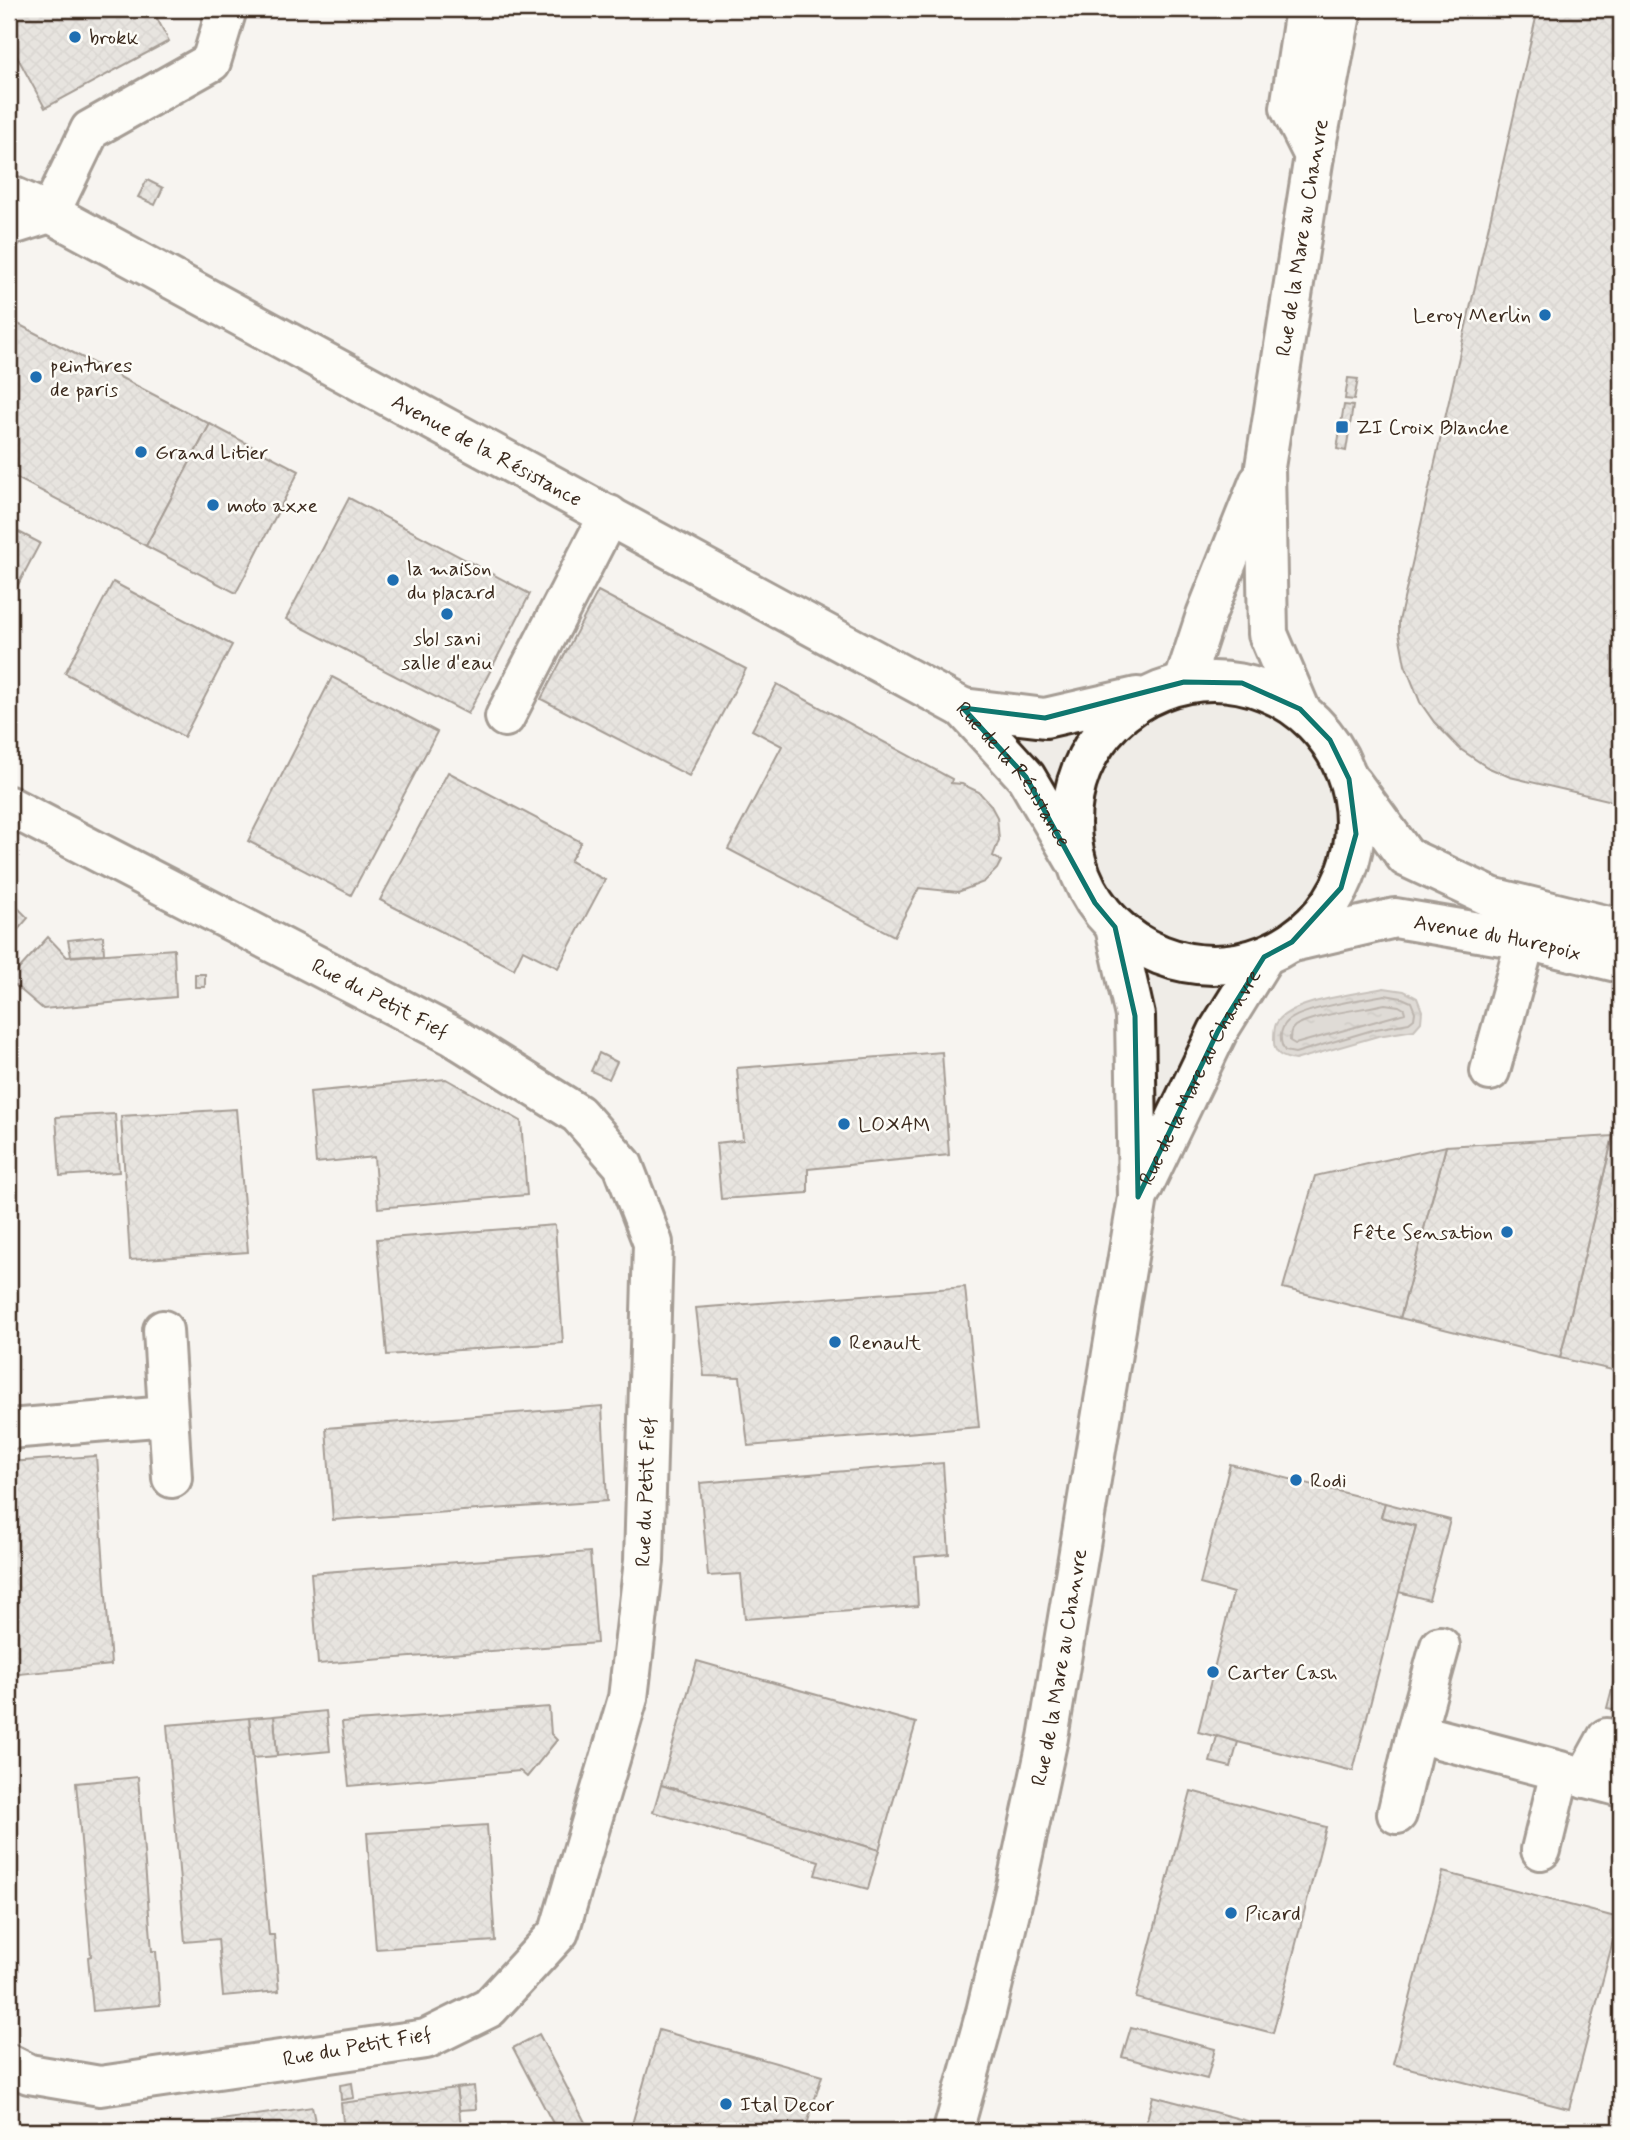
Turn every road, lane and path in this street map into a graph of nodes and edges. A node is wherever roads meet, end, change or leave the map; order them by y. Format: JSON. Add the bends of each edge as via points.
{"nodes":[{"id":1,"x":227,"y":9,"type":"edge"},
{"id":2,"x":1305,"y":9,"type":"edge"},
{"id":3,"x":1342,"y":9,"type":"edge"},
{"id":4,"x":1314,"y":156,"type":"junction"},
{"id":5,"x":9,"y":195,"type":"edge"},
{"id":6,"x":50,"y":213,"type":"junction"},
{"id":7,"x":9,"y":226,"type":"edge"},
{"id":8,"x":1265,"y":467,"type":"junction"},
{"id":9,"x":609,"y":516,"type":"junction"},
{"id":10,"x":1167,"y":688,"type":"junction"},
{"id":11,"x":963,"y":708,"type":"junction"},
{"id":12,"x":1300,"y":709,"type":"junction"},
{"id":13,"x":505,"y":717,"type":"dead end"},
{"id":14,"x":1349,"y":779,"type":"junction"},
{"id":15,"x":9,"y":806,"type":"edge"},
{"id":16,"x":1074,"y":859,"type":"junction"},
{"id":17,"x":1530,"y":924,"type":"junction"},
{"id":18,"x":1115,"y":927,"type":"junction"},
{"id":19,"x":1621,"y":929,"type":"edge"},
{"id":20,"x":1278,"y":950,"type":"junction"},
{"id":21,"x":1621,"y":963,"type":"edge"},
{"id":22,"x":1490,"y":1071,"type":"dead end"},
{"id":23,"x":1138,"y":1198,"type":"junction"},
{"id":24,"x":163,"y":1331,"type":"dead end"},
{"id":25,"x":168,"y":1416,"type":"junction"},
{"id":26,"x":9,"y":1429,"type":"edge"},
{"id":27,"x":172,"y":1478,"type":"dead end"},
{"id":28,"x":1440,"y":1646,"type":"dead end"},
{"id":29,"x":1416,"y":1733,"type":"junction"},
{"id":30,"x":1621,"y":1741,"type":"edge"},
{"id":31,"x":1589,"y":1779,"type":"edge"},
{"id":32,"x":1397,"y":1814,"type":"dead end"},
{"id":33,"x":1541,"y":1850,"type":"dead end"},
{"id":34,"x":9,"y":2064,"type":"edge"},
{"id":35,"x":953,"y":2131,"type":"edge"}],
"edges":[{"from":1,"to":6,"type":"street","via":[[211,62],[90,130]]},
{"from":2,"to":4,"type":"street","via":[[1290,108]]},
{"from":3,"to":4,"type":"street","name":"Rue de la Mare au Chanvre"},
{"from":4,"to":8,"type":"street","name":"Rue de la Mare au Chanvre"},
{"from":5,"to":6,"type":"street","name":"Avenue de la Résistance"},
{"from":6,"to":7,"type":"street"},
{"from":6,"to":9,"type":"street","name":"Avenue de la Résistance"},
{"from":8,"to":10,"type":"street","name":"Rue de la Mare au Chanvre","via":[[1206,615]]},
{"from":8,"to":12,"type":"street","name":"Rue de la Mare au Chanvre","via":[[1268,634]]},
{"from":9,"to":11,"type":"street","name":"Avenue de la Résistance"},
{"from":9,"to":13,"type":"street"},
{"from":10,"to":11,"type":"street","name":"Rue de la Résistance","via":[[1045,718]]},
{"from":10,"to":12,"type":"street","name":"Rue de la Résistance","via":[[1242,683]]},
{"from":10,"to":16,"type":"street","via":[[1108,724],[1080,768],[1070,813]]},
{"from":11,"to":16,"type":"street","name":"Rue de la Résistance","via":[[1026,778]]},
{"from":12,"to":14,"type":"street","via":[[1330,740]]},
{"from":14,"to":17,"type":"street","name":"Avenue du Hurepoix","via":[[1406,857],[1491,897]]},
{"from":14,"to":20,"type":"street","name":"Rue de la Mare au Chanvre","via":[[1356,834],[1341,888]]},
{"from":15,"to":34,"type":"street","name":"Rue du Petit Fief","via":[[453,1036],[578,1114],[623,1165],[653,1243],[644,1561],[628,1698],[559,1931],[489,2008],[426,2039],[100,2086],[29,2074]]},
{"from":16,"to":18,"type":"street","name":"Rue de la Résistance","via":[[1095,903]]},
{"from":17,"to":19,"type":"street","name":"Avenue du Hurepoix"},
{"from":17,"to":20,"type":"street","name":"Avenue du Hurepoix","via":[[1395,918]]},
{"from":17,"to":21,"type":"street","name":"Avenue du Hurepoix"},
{"from":17,"to":22,"type":"street"},
{"from":18,"to":20,"type":"street","name":"Avenue du Hurepoix","via":[[1168,958],[1217,966]]},
{"from":18,"to":23,"type":"street","name":"Rue de la Mare au Chanvre","via":[[1135,1016]]},
{"from":20,"to":23,"type":"street","name":"Rue de la Mare au Chanvre","via":[[1218,1031]]},
{"from":23,"to":35,"type":"street","name":"Rue de la Mare au Chanvre","via":[[1048,1738],[986,2012]]},
{"from":24,"to":25,"type":"street"},
{"from":25,"to":26,"type":"street"},
{"from":25,"to":27,"type":"street"},
{"from":28,"to":29,"type":"street"},
{"from":29,"to":31,"type":"street"},
{"from":29,"to":32,"type":"street"},
{"from":30,"to":31,"type":"street","via":[[1607,1738]]},
{"from":31,"to":33,"type":"street"}]}
